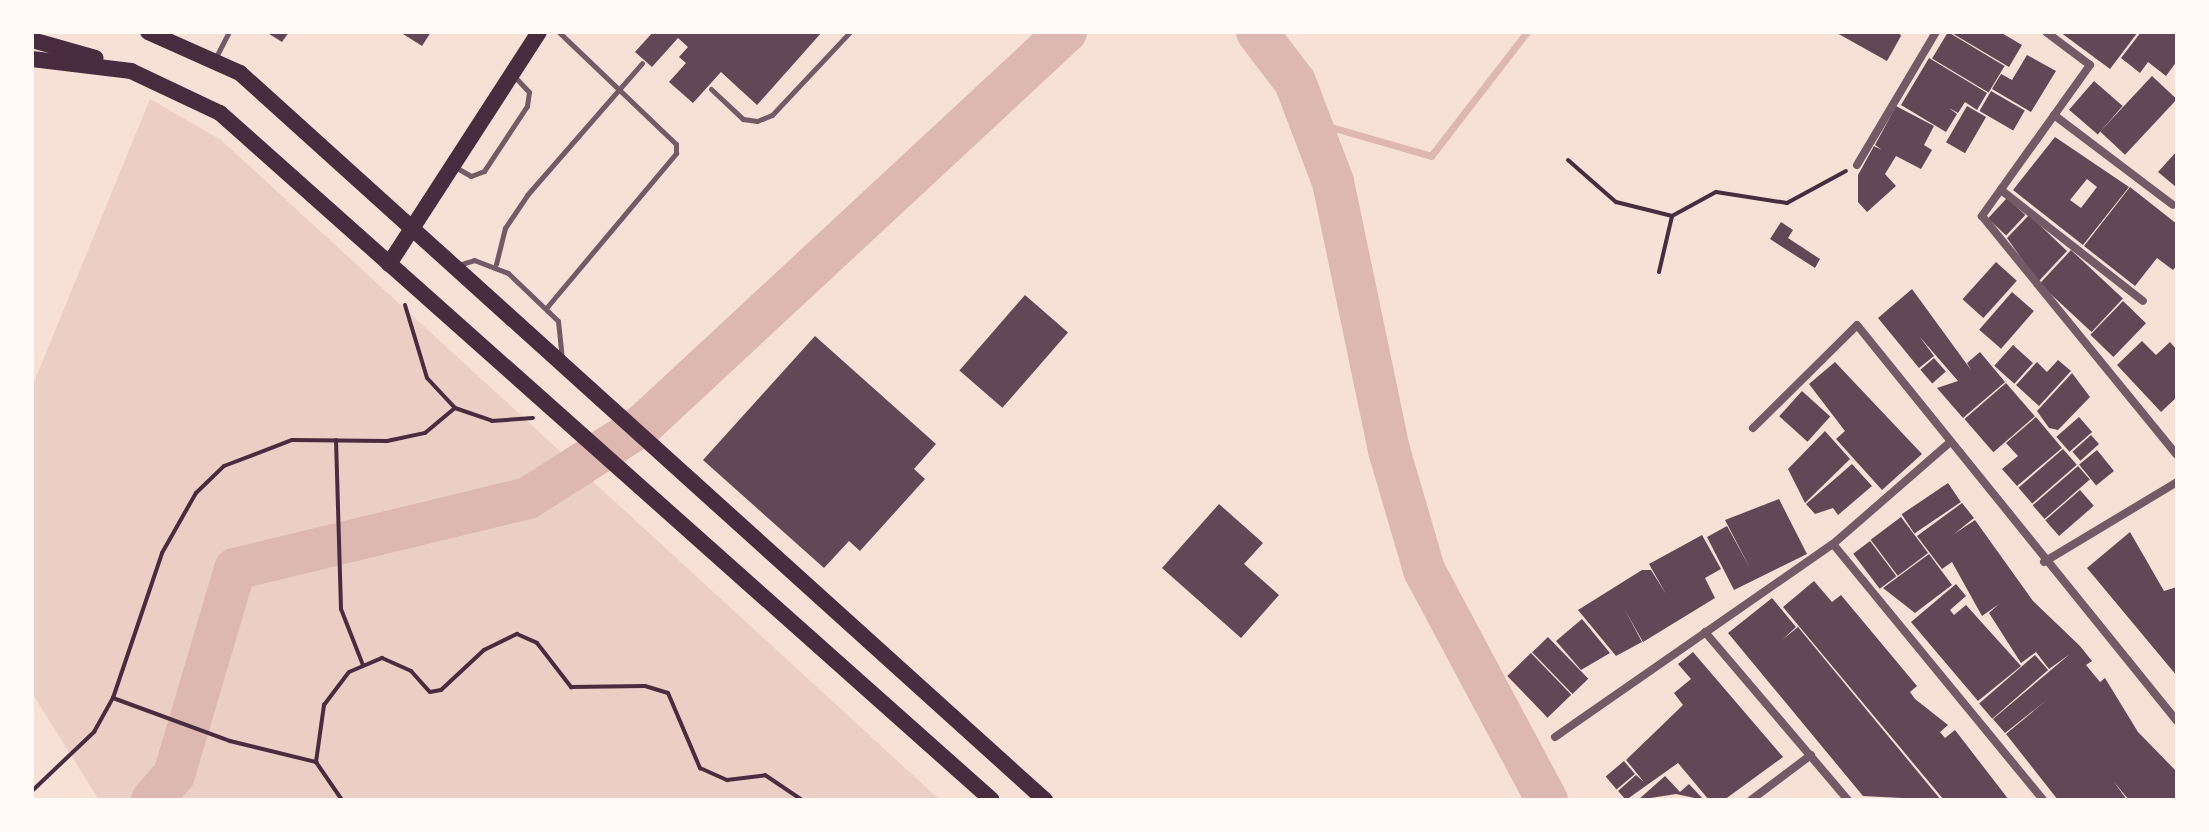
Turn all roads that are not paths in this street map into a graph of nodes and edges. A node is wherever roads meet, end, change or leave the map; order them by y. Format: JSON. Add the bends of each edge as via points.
{"nodes":[{"id":1,"x":148,"y":32,"type":"edge"},
{"id":2,"x":229,"y":32,"type":"edge"},
{"id":3,"x":539,"y":32,"type":"edge"},
{"id":4,"x":559,"y":32,"type":"edge"},
{"id":5,"x":850,"y":32,"type":"edge"},
{"id":6,"x":1936,"y":32,"type":"edge"},
{"id":7,"x":2046,"y":32,"type":"edge"},
{"id":8,"x":32,"y":40,"type":"edge"},
{"id":9,"x":215,"y":58,"type":"junction"},
{"id":10,"x":32,"y":59,"type":"edge"},
{"id":11,"x":642,"y":63,"type":"dead end"},
{"id":12,"x":131,"y":71,"type":"junction"},
{"id":13,"x":512,"y":75,"type":"junction"},
{"id":14,"x":619,"y":88,"type":"junction"},
{"id":15,"x":711,"y":89,"type":"dead end"},
{"id":16,"x":2054,"y":115,"type":"junction"},
{"id":17,"x":1857,"y":165,"type":"road end"},
{"id":18,"x":454,"y":166,"type":"junction"},
{"id":19,"x":2001,"y":190,"type":"junction"},
{"id":20,"x":2173,"y":205,"type":"dead end"},
{"id":21,"x":412,"y":233,"type":"junction"},
{"id":22,"x":389,"y":264,"type":"junction"},
{"id":23,"x":496,"y":264,"type":"junction"},
{"id":24,"x":449,"y":268,"type":"junction"},
{"id":25,"x":2143,"y":301,"type":"dead end"},
{"id":26,"x":547,"y":307,"type":"junction"},
{"id":27,"x":562,"y":367,"type":"junction"},
{"id":28,"x":1753,"y":428,"type":"dead end"},
{"id":29,"x":1948,"y":444,"type":"junction"},
{"id":30,"x":2177,"y":455,"type":"edge"},
{"id":31,"x":2177,"y":482,"type":"edge"},
{"id":32,"x":1833,"y":544,"type":"junction"},
{"id":33,"x":2044,"y":562,"type":"junction"},
{"id":34,"x":1705,"y":632,"type":"junction"},
{"id":35,"x":2177,"y":721,"type":"edge"},
{"id":36,"x":1555,"y":737,"type":"dead end"},
{"id":37,"x":1811,"y":755,"type":"junction"},
{"id":38,"x":992,"y":800,"type":"edge"},
{"id":39,"x":1045,"y":800,"type":"edge"},
{"id":40,"x":1751,"y":800,"type":"edge"},
{"id":41,"x":1848,"y":800,"type":"edge"},
{"id":42,"x":2043,"y":800,"type":"edge"}],
"edges":[{"from":1,"to":9,"type":"main road"},
{"from":2,"to":9,"type":"lane"},
{"from":3,"to":13,"type":"main road"},
{"from":4,"to":14,"type":"lane"},
{"from":5,"to":15,"type":"lane","via":[[772,115],[743,119]]},
{"from":6,"to":17,"type":"street"},
{"from":7,"to":16,"type":"street","via":[[2090,65]]},
{"from":8,"to":12,"type":"main road"},
{"from":9,"to":21,"type":"main road"},
{"from":10,"to":12,"type":"main road"},
{"from":11,"to":14,"type":"lane"},
{"from":12,"to":22,"type":"main road","via":[[220,113]]},
{"from":13,"to":18,"type":"main road"},
{"from":13,"to":18,"type":"lane","via":[[529,92],[527,106],[484,171],[471,176]]},
{"from":14,"to":23,"type":"lane","via":[[527,195],[505,228]]},
{"from":14,"to":26,"type":"lane","via":[[676,144],[674,160]]},
{"from":16,"to":19,"type":"street"},
{"from":16,"to":20,"type":"street"},
{"from":18,"to":21,"type":"main road"},
{"from":19,"to":25,"type":"street"},
{"from":19,"to":30,"type":"street","via":[[1982,216]]},
{"from":21,"to":22,"type":"main road"},
{"from":21,"to":24,"type":"main road"},
{"from":22,"to":38,"type":"main road"},
{"from":23,"to":24,"type":"lane","via":[[474,260]]},
{"from":23,"to":26,"type":"lane"},
{"from":24,"to":27,"type":"main road"},
{"from":26,"to":27,"type":"lane","via":[[562,330]]},
{"from":27,"to":39,"type":"main road"},
{"from":28,"to":29,"type":"street","via":[[1857,325]]},
{"from":29,"to":32,"type":"street"},
{"from":29,"to":33,"type":"street"},
{"from":31,"to":33,"type":"street"},
{"from":32,"to":34,"type":"street"},
{"from":32,"to":42,"type":"street"},
{"from":33,"to":35,"type":"street"},
{"from":34,"to":36,"type":"street"},
{"from":34,"to":37,"type":"street"},
{"from":37,"to":40,"type":"street"},
{"from":37,"to":41,"type":"street"}]}
